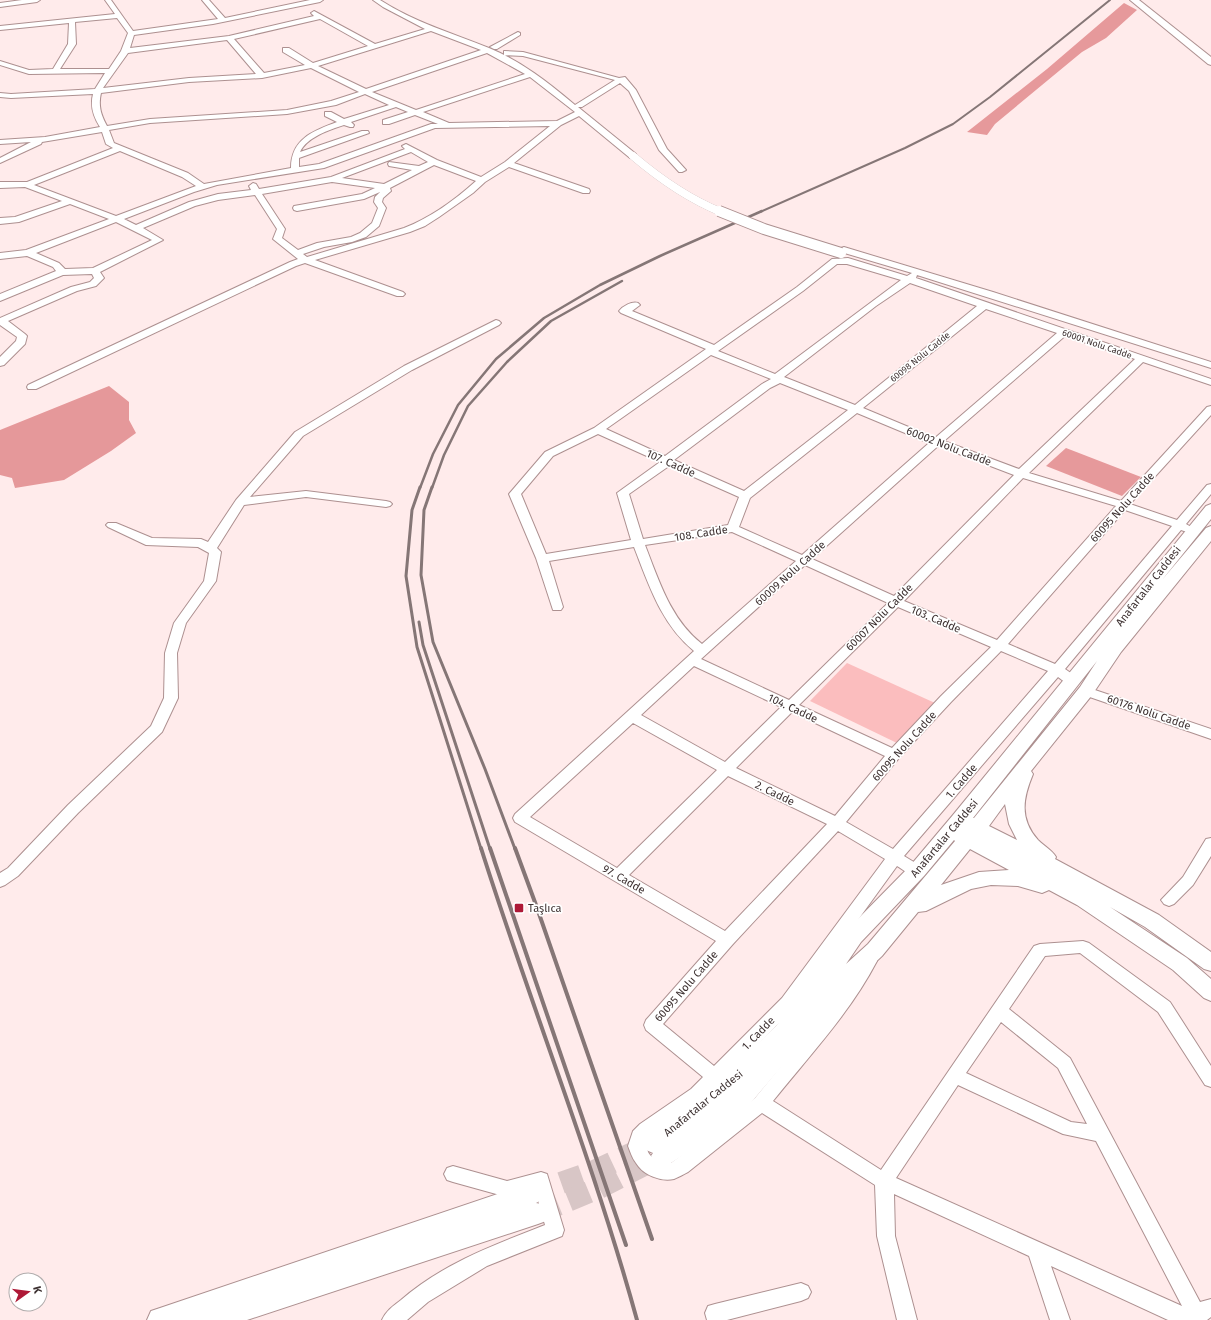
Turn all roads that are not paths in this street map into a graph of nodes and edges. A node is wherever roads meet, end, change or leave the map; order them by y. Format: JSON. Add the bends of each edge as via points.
{"nodes":[{"id":1,"x":37,"y":0,"type":"edge"},
{"id":2,"x":108,"y":0,"type":"edge"},
{"id":3,"x":205,"y":0,"type":"edge"},
{"id":4,"x":320,"y":0,"type":"edge"},
{"id":5,"x":376,"y":0,"type":"edge"},
{"id":6,"x":391,"y":0,"type":"edge"},
{"id":7,"x":1134,"y":0,"type":"edge"},
{"id":8,"x":1141,"y":0,"type":"edge"},
{"id":9,"x":299,"y":2,"type":"edge"},
{"id":10,"x":0,"y":5,"type":"edge"},
{"id":11,"x":281,"y":15,"type":"dead end"},
{"id":12,"x":118,"y":16,"type":"junction"},
{"id":13,"x":319,"y":17,"type":"junction"},
{"id":14,"x":223,"y":20,"type":"junction"},
{"id":15,"x":72,"y":21,"type":"junction"},
{"id":16,"x":268,"y":22,"type":"dead end"},
{"id":17,"x":431,"y":29,"type":"junction"},
{"id":18,"x":1,"y":30,"type":"edge"},
{"id":19,"x":131,"y":33,"type":"junction"},
{"id":20,"x":249,"y":33,"type":"junction"},
{"id":21,"x":518,"y":34,"type":"dead end"},
{"id":22,"x":1184,"y":37,"type":"junction"},
{"id":23,"x":229,"y":38,"type":"junction"},
{"id":24,"x":373,"y":46,"type":"junction"},
{"id":25,"x":491,"y":48,"type":"junction"},
{"id":26,"x":286,"y":50,"type":"dead end"},
{"id":27,"x":125,"y":51,"type":"junction"},
{"id":28,"x":506,"y":53,"type":"junction"},
{"id":29,"x":1211,"y":56,"type":"edge"},
{"id":30,"x":1211,"y":62,"type":"edge"},
{"id":31,"x":0,"y":63,"type":"edge"},
{"id":32,"x":310,"y":66,"type":"junction"},
{"id":33,"x":4,"y":68,"type":"edge"},
{"id":34,"x":55,"y":71,"type":"junction"},
{"id":35,"x":109,"y":72,"type":"junction"},
{"id":36,"x":531,"y":74,"type":"junction"},
{"id":37,"x":262,"y":76,"type":"junction"},
{"id":38,"x":99,"y":91,"type":"junction"},
{"id":39,"x":367,"y":92,"type":"junction"},
{"id":40,"x":0,"y":95,"type":"edge"},
{"id":41,"x":396,"y":105,"type":"junction"},
{"id":42,"x":577,"y":106,"type":"junction"},
{"id":43,"x":414,"y":112,"type":"junction"},
{"id":44,"x":328,"y":114,"type":"dead end"},
{"id":45,"x":345,"y":122,"type":"junction"},
{"id":46,"x":386,"y":122,"type":"dead end"},
{"id":47,"x":558,"y":123,"type":"junction"},
{"id":48,"x":447,"y":125,"type":"junction"},
{"id":49,"x":103,"y":129,"type":"junction"},
{"id":50,"x":365,"y":133,"type":"junction"},
{"id":51,"x":45,"y":139,"type":"junction"},
{"id":52,"x":395,"y":140,"type":"junction"},
{"id":53,"x":0,"y":142,"type":"edge"},
{"id":54,"x":387,"y":143,"type":"junction"},
{"id":55,"x":118,"y":149,"type":"junction"},
{"id":56,"x":412,"y":149,"type":"junction"},
{"id":57,"x":295,"y":157,"type":"junction"},
{"id":58,"x":0,"y":161,"type":"edge"},
{"id":59,"x":434,"y":162,"type":"junction"},
{"id":60,"x":392,"y":164,"type":"dead end"},
{"id":61,"x":508,"y":164,"type":"junction"},
{"id":62,"x":420,"y":169,"type":"junction"},
{"id":63,"x":294,"y":170,"type":"junction"},
{"id":64,"x":682,"y":170,"type":"dead end"},
{"id":65,"x":248,"y":178,"type":"junction"},
{"id":66,"x":334,"y":179,"type":"junction"},
{"id":67,"x":482,"y":180,"type":"junction"},
{"id":68,"x":0,"y":184,"type":"edge"},
{"id":69,"x":28,"y":184,"type":"junction"},
{"id":70,"x":204,"y":187,"type":"junction"},
{"id":71,"x":385,"y":187,"type":"junction"},
{"id":72,"x":586,"y":191,"type":"dead end"},
{"id":73,"x":257,"y":192,"type":"junction"},
{"id":74,"x":69,"y":202,"type":"junction"},
{"id":75,"x":297,"y":208,"type":"dead end"},
{"id":76,"x":117,"y":220,"type":"junction"},
{"id":77,"x":0,"y":221,"type":"edge"},
{"id":78,"x":136,"y":228,"type":"junction"},
{"id":79,"x":842,"y":251,"type":"junction"},
{"id":80,"x":28,"y":252,"type":"junction"},
{"id":81,"x":0,"y":256,"type":"edge"},
{"id":82,"x":301,"y":257,"type":"junction"},
{"id":83,"x":95,"y":271,"type":"junction"},
{"id":84,"x":62,"y":272,"type":"junction"},
{"id":85,"x":911,"y":277,"type":"junction"},
{"id":86,"x":400,"y":294,"type":"dead end"},
{"id":87,"x":0,"y":298,"type":"edge"},
{"id":88,"x":635,"y":304,"type":"dead end"},
{"id":89,"x":984,"y":305,"type":"junction"},
{"id":90,"x":0,"y":321,"type":"edge"},
{"id":91,"x":496,"y":323,"type":"dead end"},
{"id":92,"x":1064,"y":332,"type":"junction"},
{"id":93,"x":711,"y":350,"type":"junction"},
{"id":94,"x":1141,"y":359,"type":"junction"},
{"id":95,"x":0,"y":363,"type":"edge"},
{"id":96,"x":1211,"y":365,"type":"edge"},
{"id":97,"x":1211,"y":375,"type":"edge"},
{"id":98,"x":777,"y":378,"type":"junction"},
{"id":99,"x":1211,"y":382,"type":"edge"},
{"id":100,"x":32,"y":386,"type":"dead end"},
{"id":101,"x":856,"y":409,"type":"junction"},
{"id":102,"x":1211,"y":409,"type":"edge"},
{"id":103,"x":598,"y":430,"type":"junction"},
{"id":104,"x":936,"y":442,"type":"junction"},
{"id":105,"x":666,"y":461,"type":"junction"},
{"id":106,"x":1021,"y":474,"type":"junction"},
{"id":107,"x":1211,"y":487,"type":"edge"},
{"id":108,"x":745,"y":496,"type":"junction"},
{"id":109,"x":240,"y":502,"type":"junction"},
{"id":110,"x":386,"y":504,"type":"dead end"},
{"id":111,"x":1123,"y":505,"type":"junction"},
{"id":112,"x":1211,"y":509,"type":"edge"},
{"id":113,"x":112,"y":525,"type":"dead end"},
{"id":114,"x":733,"y":528,"type":"junction"},
{"id":115,"x":1186,"y":528,"type":"junction"},
{"id":116,"x":1211,"y":531,"type":"edge"},
{"id":117,"x":638,"y":543,"type":"junction"},
{"id":118,"x":210,"y":549,"type":"junction"},
{"id":119,"x":542,"y":558,"type":"junction"},
{"id":120,"x":804,"y":561,"type":"junction"},
{"id":121,"x":896,"y":602,"type":"junction"},
{"id":122,"x":557,"y":607,"type":"dead end"},
{"id":123,"x":999,"y":646,"type":"junction"},
{"id":124,"x":702,"y":651,"type":"junction"},
{"id":125,"x":692,"y":660,"type":"junction"},
{"id":126,"x":1057,"y":670,"type":"junction"},
{"id":127,"x":1080,"y":686,"type":"junction"},
{"id":128,"x":789,"y":707,"type":"junction"},
{"id":129,"x":632,"y":716,"type":"junction"},
{"id":130,"x":1211,"y":734,"type":"edge"},
{"id":131,"x":894,"y":755,"type":"junction"},
{"id":132,"x":1028,"y":762,"type":"junction"},
{"id":133,"x":726,"y":769,"type":"junction"},
{"id":134,"x":520,"y":818,"type":"joint"},
{"id":135,"x":837,"y":823,"type":"junction"},
{"id":136,"x":964,"y":829,"type":"junction"},
{"id":137,"x":1211,"y":843,"type":"edge"},
{"id":138,"x":895,"y":857,"type":"junction"},
{"id":139,"x":917,"y":871,"type":"junction"},
{"id":140,"x":618,"y":876,"type":"junction"},
{"id":141,"x":0,"y":881,"type":"edge"},
{"id":142,"x":1076,"y":888,"type":"junction"},
{"id":143,"x":1169,"y":900,"type":"dead end"},
{"id":144,"x":910,"y":910,"type":"junction"},
{"id":145,"x":727,"y":940,"type":"junction"},
{"id":146,"x":875,"y":950,"type":"junction"},
{"id":147,"x":1211,"y":963,"type":"edge"},
{"id":148,"x":1211,"y":992,"type":"edge"},
{"id":149,"x":999,"y":1011,"type":"junction"},
{"id":150,"x":955,"y":1076,"type":"junction"},
{"id":151,"x":715,"y":1077,"type":"junction"},
{"id":152,"x":1211,"y":1080,"type":"edge"},
{"id":153,"x":762,"y":1103,"type":"junction"},
{"id":154,"x":1101,"y":1134,"type":"junction"},
{"id":155,"x":453,"y":1174,"type":"dead end"},
{"id":156,"x":884,"y":1181,"type":"junction"},
{"id":157,"x":1036,"y":1250,"type":"junction"},
{"id":158,"x":801,"y":1292,"type":"dead end"},
{"id":159,"x":1202,"y":1313,"type":"edge"},
{"id":160,"x":160,"y":1320,"type":"edge"},
{"id":161,"x":210,"y":1320,"type":"edge"},
{"id":162,"x":392,"y":1320,"type":"edge"},
{"id":163,"x":717,"y":1320,"type":"edge"},
{"id":164,"x":907,"y":1320,"type":"edge"},
{"id":165,"x":1060,"y":1320,"type":"edge"}],
"edges":[{"from":1,"to":10,"type":"street"},
{"from":2,"to":12,"type":"street"},
{"from":3,"to":14,"type":"street"},
{"from":4,"to":9,"type":"street"},
{"from":5,"to":17,"type":"street"},
{"from":6,"to":25,"type":"street"},
{"from":7,"to":22,"type":"main road"},
{"from":8,"to":22,"type":"main road"},
{"from":9,"to":11,"type":"street"},
{"from":9,"to":13,"type":"street"},
{"from":9,"to":14,"type":"street"},
{"from":12,"to":15,"type":"street"},
{"from":12,"to":19,"type":"street"},
{"from":13,"to":20,"type":"street"},
{"from":13,"to":24,"type":"street"},
{"from":14,"to":19,"type":"street"},
{"from":15,"to":18,"type":"street"},
{"from":15,"to":34,"type":"street","via":[[72,44]]},
{"from":16,"to":20,"type":"street"},
{"from":17,"to":24,"type":"street"},
{"from":17,"to":25,"type":"street"},
{"from":19,"to":27,"type":"street"},
{"from":20,"to":23,"type":"street"},
{"from":21,"to":25,"type":"street"},
{"from":22,"to":29,"type":"main road"},
{"from":22,"to":30,"type":"main road"},
{"from":23,"to":27,"type":"street"},
{"from":23,"to":37,"type":"street"},
{"from":24,"to":32,"type":"street"},
{"from":25,"to":28,"type":"street"},
{"from":25,"to":36,"type":"street"},
{"from":25,"to":39,"type":"street"},
{"from":26,"to":32,"type":"street"},
{"from":27,"to":35,"type":"street"},
{"from":28,"to":42,"type":"street","via":[[555,83]]},
{"from":28,"to":42,"type":"street","via":[[523,54],[615,78]]},
{"from":31,"to":33,"type":"street"},
{"from":32,"to":37,"type":"street"},
{"from":32,"to":39,"type":"street"},
{"from":33,"to":34,"type":"street","via":[[29,72]]},
{"from":34,"to":35,"type":"street"},
{"from":35,"to":38,"type":"street"},
{"from":36,"to":42,"type":"street"},
{"from":36,"to":43,"type":"street"},
{"from":37,"to":38,"type":"street","via":[[189,80]]},
{"from":38,"to":40,"type":"street"},
{"from":38,"to":49,"type":"street","via":[[94,102]]},
{"from":39,"to":41,"type":"street"},
{"from":39,"to":49,"type":"street","via":[[333,103],[287,112],[150,121]]},
{"from":41,"to":43,"type":"street"},
{"from":41,"to":45,"type":"street"},
{"from":42,"to":47,"type":"street"},
{"from":42,"to":64,"type":"street","via":[[621,79],[632,90],[663,150]]},
{"from":42,"to":79,"type":"street","bridge":true,"via":[[654,173],[701,204],[764,229]]},
{"from":43,"to":46,"type":"street"},
{"from":43,"to":48,"type":"street"},
{"from":44,"to":45,"type":"street"},
{"from":45,"to":50,"type":"street"},
{"from":45,"to":57,"type":"street","via":[[309,137],[300,145]]},
{"from":47,"to":48,"type":"street"},
{"from":47,"to":61,"type":"street"},
{"from":48,"to":52,"type":"street","via":[[434,126]]},
{"from":49,"to":51,"type":"street"},
{"from":49,"to":55,"type":"street","via":[[109,137],[110,144]]},
{"from":50,"to":54,"type":"street"},
{"from":50,"to":57,"type":"street"},
{"from":51,"to":53,"type":"street"},
{"from":51,"to":58,"type":"street"},
{"from":52,"to":54,"type":"street"},
{"from":52,"to":56,"type":"street"},
{"from":54,"to":63,"type":"street","via":[[321,166]]},
{"from":55,"to":69,"type":"street"},
{"from":55,"to":70,"type":"street","via":[[185,175]]},
{"from":56,"to":59,"type":"street"},
{"from":56,"to":66,"type":"street"},
{"from":57,"to":63,"type":"street"},
{"from":59,"to":62,"type":"street"},
{"from":59,"to":67,"type":"street"},
{"from":60,"to":62,"type":"street"},
{"from":61,"to":67,"type":"street"},
{"from":61,"to":72,"type":"street"},
{"from":62,"to":71,"type":"street"},
{"from":63,"to":65,"type":"street"},
{"from":65,"to":70,"type":"street","via":[[221,186]]},
{"from":65,"to":73,"type":"street"},
{"from":66,"to":71,"type":"street"},
{"from":66,"to":73,"type":"street"},
{"from":67,"to":82,"type":"street","via":[[470,192],[422,224]]},
{"from":68,"to":69,"type":"street"},
{"from":69,"to":74,"type":"street"},
{"from":70,"to":76,"type":"street"},
{"from":71,"to":75,"type":"street","via":[[364,196]]},
{"from":71,"to":82,"type":"street","via":[[386,191],[379,197],[378,202],[382,208],[376,224],[368,233],[349,241],[324,243]]},
{"from":73,"to":78,"type":"street","via":[[218,197],[192,204]]},
{"from":73,"to":82,"type":"street","via":[[281,229],[277,238]]},
{"from":74,"to":76,"type":"street"},
{"from":74,"to":77,"type":"street","via":[[16,220]]},
{"from":76,"to":78,"type":"street"},
{"from":76,"to":80,"type":"street"},
{"from":78,"to":83,"type":"street","via":[[160,240]]},
{"from":79,"to":85,"type":"street"},
{"from":79,"to":96,"type":"street","via":[[996,295]]},
{"from":80,"to":81,"type":"street"},
{"from":80,"to":84,"type":"street","via":[[56,265]]},
{"from":82,"to":86,"type":"street"},
{"from":82,"to":100,"type":"street","via":[[293,264]]},
{"from":83,"to":84,"type":"street"},
{"from":83,"to":90,"type":"street","via":[[99,278],[93,284],[74,288]]},
{"from":84,"to":87,"type":"street"},
{"from":85,"to":89,"type":"street","name":"60001 Nolu Cadde"},
{"from":85,"to":93,"type":"street","via":[[848,261],[835,261],[800,289]]},
{"from":85,"to":97,"type":"street"},
{"from":85,"to":98,"type":"street"},
{"from":88,"to":93,"type":"street","name":"60002 Nolu Cadde","via":[[624,310]]},
{"from":89,"to":92,"type":"street","name":"60001 Nolu Cadde"},
{"from":89,"to":101,"type":"street","name":"60098 Nolu Cadde"},
{"from":90,"to":95,"type":"street","via":[[22,336],[21,342]]},
{"from":91,"to":109,"type":"street","via":[[408,368],[299,434]]},
{"from":92,"to":94,"type":"street","name":"60001 Nolu Cadde"},
{"from":92,"to":104,"type":"street","name":"60009 Nolu Cadde"},
{"from":93,"to":98,"type":"street","name":"60002 Nolu Cadde"},
{"from":93,"to":103,"type":"street"},
{"from":94,"to":99,"type":"street","name":"60001 Nolu Cadde"},
{"from":94,"to":106,"type":"street","name":"60007 Nolu Cadde"},
{"from":98,"to":101,"type":"street","name":"60002 Nolu Cadde"},
{"from":98,"to":105,"type":"street"},
{"from":101,"to":104,"type":"street","name":"60002 Nolu Cadde"},
{"from":101,"to":108,"type":"street"},
{"from":102,"to":111,"type":"street","name":"60095 Nolu Cadde"},
{"from":103,"to":105,"type":"street","name":"107. Cadde"},
{"from":103,"to":119,"type":"street","via":[[548,454],[515,494]]},
{"from":104,"to":106,"type":"street","name":"60002 Nolu Cadde"},
{"from":104,"to":120,"type":"street","name":"60009 Nolu Cadde"},
{"from":105,"to":108,"type":"street","name":"107. Cadde"},
{"from":105,"to":117,"type":"street","via":[[623,493]]},
{"from":106,"to":111,"type":"street","name":"60002 Nolu Cadde"},
{"from":106,"to":121,"type":"street","name":"60007 Nolu Cadde"},
{"from":107,"to":115,"type":"street","name":"1. Cadde"},
{"from":108,"to":114,"type":"street","name":"108. Cadde"},
{"from":109,"to":110,"type":"street","via":[[306,494]]},
{"from":109,"to":118,"type":"street"},
{"from":111,"to":115,"type":"street","name":"60002 Nolu Cadde"},
{"from":111,"to":123,"type":"street","name":"60095 Nolu Cadde"},
{"from":112,"to":115,"type":"main road","name":"Anafartalar Caddesi"},
{"from":113,"to":118,"type":"street","via":[[150,542],[201,543]]},
{"from":114,"to":117,"type":"street","name":"108. Cadde"},
{"from":114,"to":120,"type":"street","name":"103. Cadde"},
{"from":115,"to":126,"type":"street","name":"1. Cadde"},
{"from":115,"to":127,"type":"main road","name":"Anafartalar Caddesi"},
{"from":116,"to":127,"type":"main road","name":"Anafartalar Caddesi","via":[[1115,648]]},
{"from":117,"to":119,"type":"street","name":"108. Cadde"},
{"from":117,"to":124,"type":"street","via":[[673,622],[686,638]]},
{"from":118,"to":141,"type":"street","via":[[214,552],[210,581],[180,623],[171,653],[171,698],[157,730],[73,809],[13,872]]},
{"from":119,"to":122,"type":"street"},
{"from":120,"to":121,"type":"street","name":"103. Cadde"},
{"from":120,"to":124,"type":"street","name":"60009 Nolu Cadde"},
{"from":121,"to":123,"type":"street","name":"103. Cadde"},
{"from":121,"to":128,"type":"street","name":"60007 Nolu Cadde"},
{"from":123,"to":126,"type":"street","name":"103. Cadde"},
{"from":123,"to":131,"type":"street","name":"60095 Nolu Cadde"},
{"from":124,"to":125,"type":"street","name":"60009 Nolu Cadde"},
{"from":125,"to":128,"type":"street","name":"104. Cadde"},
{"from":125,"to":129,"type":"street","name":"60009 Nolu Cadde"},
{"from":126,"to":127,"type":"street","name":"103. Cadde"},
{"from":126,"to":138,"type":"street","name":"1. Cadde"},
{"from":127,"to":130,"type":"street","name":"60176 Nolu Cadde"},
{"from":127,"to":132,"type":"main road","name":"Anafartalar Caddesi"},
{"from":127,"to":136,"type":"main road","name":"Anafartalar Caddesi"},
{"from":128,"to":131,"type":"street","name":"104. Cadde"},
{"from":128,"to":133,"type":"street","name":"60007 Nolu Cadde"},
{"from":129,"to":133,"type":"street","name":"2. Cadde"},
{"from":129,"to":134,"type":"street","name":"60009 Nolu Cadde"},
{"from":131,"to":135,"type":"street","name":"60095 Nolu Cadde"},
{"from":132,"to":136,"type":"main road","name":"Anafartalar Caddesi"},
{"from":132,"to":142,"type":"main road","via":[[1015,798],[1020,828],[1026,839]]},
{"from":133,"to":135,"type":"street","name":"2. Cadde"},
{"from":133,"to":140,"type":"street","name":"60007 Nolu Cadde"},
{"from":134,"to":140,"type":"street","name":"97. Cadde"},
{"from":135,"to":138,"type":"street","name":"2. Cadde"},
{"from":135,"to":145,"type":"street","name":"60095 Nolu Cadde"},
{"from":136,"to":139,"type":"main road","name":"Anafartalar Caddesi"},
{"from":136,"to":142,"type":"main road"},
{"from":136,"to":144,"type":"main road","name":"Anafartalar Caddesi"},
{"from":137,"to":143,"type":"street","via":[[1188,881]]},
{"from":138,"to":139,"type":"street","name":"2. Cadde"},
{"from":138,"to":151,"type":"street","name":"1. Cadde","via":[[788,1003]]},
{"from":139,"to":146,"type":"main road","name":"Anafartalar Caddesi","via":[[854,936],[784,1032],[658,1149],[695,1135],[736,1104],[841,982]]},
{"from":140,"to":145,"type":"street","name":"97. Cadde"},
{"from":142,"to":144,"type":"main road","via":[[1017,878],[985,878],[968,881],[946,890]]},
{"from":142,"to":147,"type":"main road","via":[[1152,922]]},
{"from":142,"to":148,"type":"main road","via":[[1084,900],[1180,964]]},
{"from":144,"to":146,"type":"main road","name":"Anafartalar Caddesi"},
{"from":145,"to":151,"type":"street","name":"60095 Nolu Cadde","via":[[652,1025]]},
{"from":146,"to":153,"type":"street","name":"1. Cadde","via":[[858,981],[840,1006]]},
{"from":149,"to":150,"type":"street"},
{"from":149,"to":152,"type":"street","via":[[1040,950],[1083,947],[1164,1007]]},
{"from":149,"to":154,"type":"street","via":[[1064,1063]]},
{"from":150,"to":154,"type":"street","via":[[1069,1129]]},
{"from":150,"to":156,"type":"street"},
{"from":151,"to":153,"type":"street","name":"1. Cadde","via":[[697,1094],[646,1129],[640,1137],[637,1146],[642,1158],[654,1169],[673,1171],[682,1166]]},
{"from":153,"to":156,"type":"street"},
{"from":154,"to":159,"type":"street"},
{"from":155,"to":162,"type":"street","via":[[507,1188],[541,1180],[554,1230],[480,1260],[421,1295]]},
{"from":156,"to":157,"type":"street"},
{"from":156,"to":164,"type":"street","via":[[886,1236]]},
{"from":157,"to":159,"type":"street","via":[[1180,1316]]},
{"from":157,"to":165,"type":"street"},
{"from":158,"to":163,"type":"street","via":[[715,1313]]},
{"from":160,"to":161,"type":"main road","via":[[534,1204]]}]}
